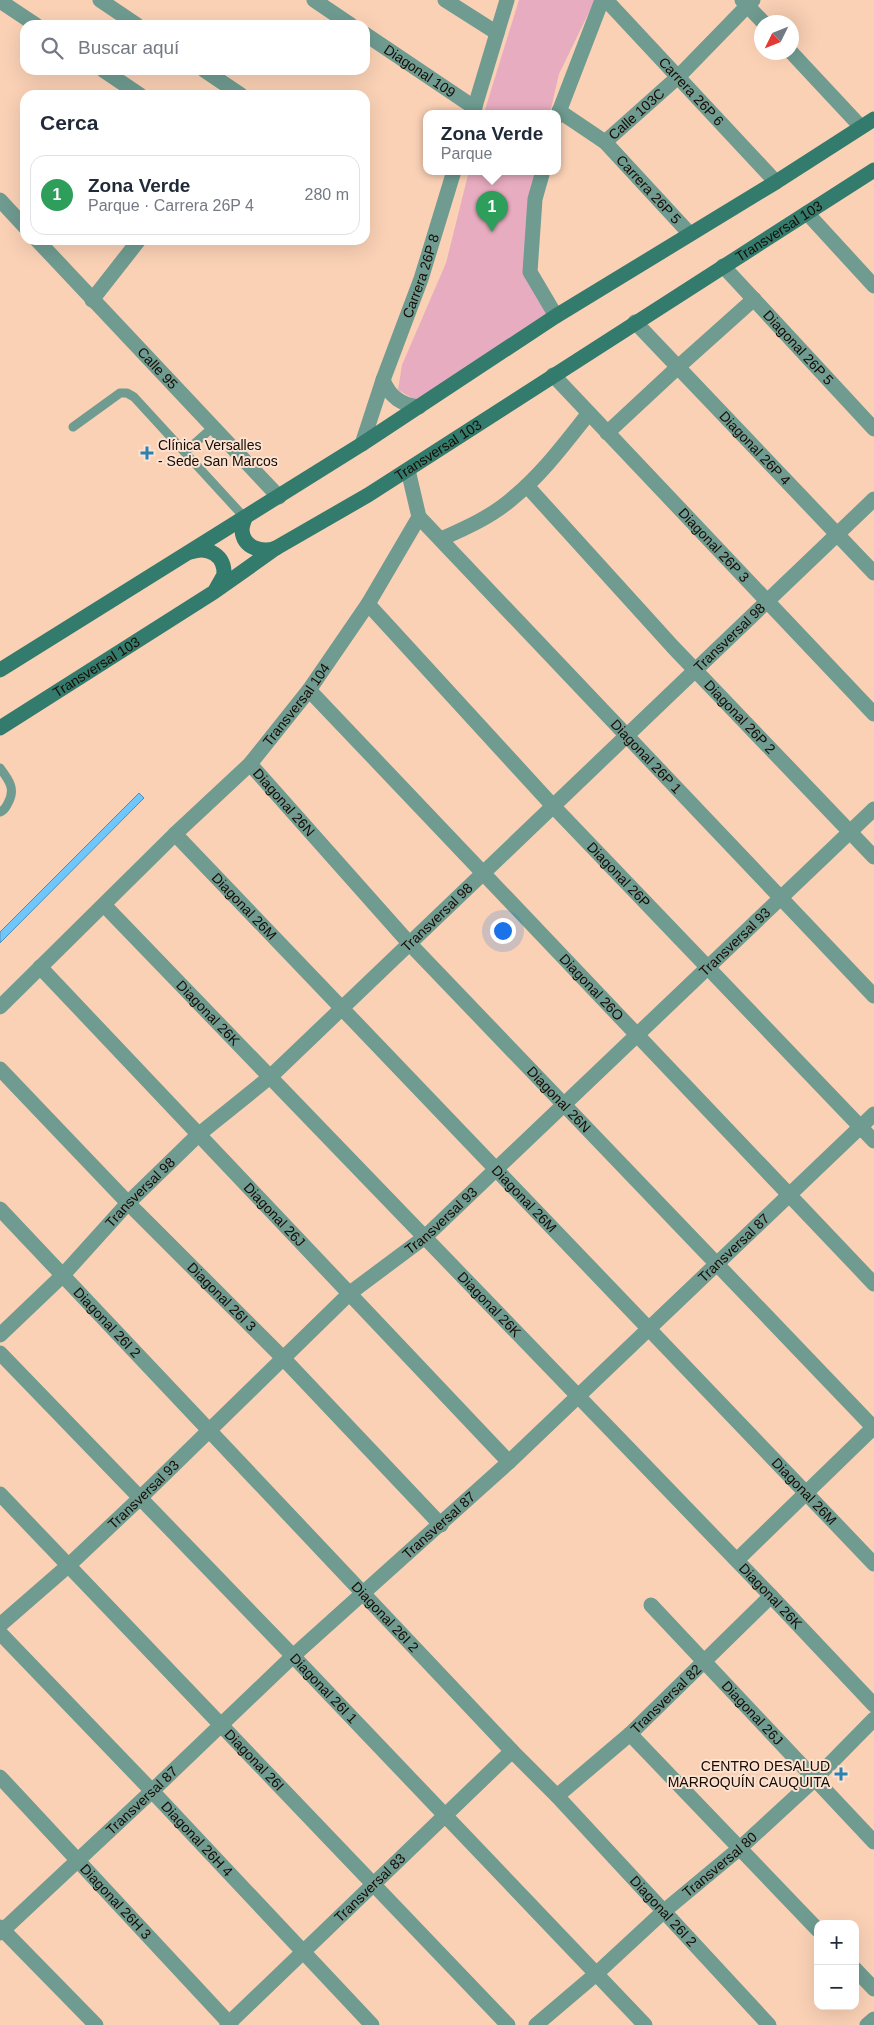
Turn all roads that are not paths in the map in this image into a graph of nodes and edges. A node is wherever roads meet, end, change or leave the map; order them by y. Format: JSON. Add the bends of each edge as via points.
{"nodes":[{"id":1,"x":100,"y":0,"type":"edge"},
{"id":2,"x":314,"y":0,"type":"edge"},
{"id":3,"x":445,"y":0,"type":"edge"},
{"id":4,"x":507,"y":0,"type":"edge"},
{"id":5,"x":604,"y":0,"type":"edge"},
{"id":6,"x":0,"y":1,"type":"edge"},
{"id":7,"x":747,"y":2,"type":"edge"},
{"id":8,"x":757,"y":15,"type":"edge"},
{"id":9,"x":28,"y":20,"type":"edge"},
{"id":10,"x":130,"y":20,"type":"edge"},
{"id":11,"x":344,"y":20,"type":"edge"},
{"id":12,"x":496,"y":33,"type":"junction"},
{"id":13,"x":370,"y":38,"type":"edge"},
{"id":14,"x":799,"y":59,"type":"edge"},
{"id":15,"x":110,"y":75,"type":"edge"},
{"id":16,"x":211,"y":75,"type":"edge"},
{"id":17,"x":679,"y":76,"type":"junction"},
{"id":18,"x":133,"y":90,"type":"edge"},
{"id":19,"x":234,"y":90,"type":"edge"},
{"id":20,"x":473,"y":110,"type":"edge"},
{"id":21,"x":474,"y":110,"type":"edge"},
{"id":22,"x":560,"y":110,"type":"edge"},
{"id":23,"x":561,"y":116,"type":"edge"},
{"id":24,"x":868,"y":123,"type":"edge"},
{"id":25,"x":605,"y":142,"type":"junction"},
{"id":26,"x":874,"y":170,"type":"edge"},
{"id":27,"x":453,"y":175,"type":"edge"},
{"id":28,"x":542,"y":175,"type":"edge"},
{"id":29,"x":776,"y":182,"type":"junction"},
{"id":30,"x":0,"y":200,"type":"edge"},
{"id":31,"x":807,"y":213,"type":"junction"},
{"id":32,"x":20,"y":222,"type":"edge"},
{"id":33,"x":690,"y":234,"type":"junction"},
{"id":34,"x":42,"y":245,"type":"edge"},
{"id":35,"x":135,"y":245,"type":"edge"},
{"id":36,"x":723,"y":266,"type":"junction"},
{"id":37,"x":874,"y":286,"type":"edge"},
{"id":38,"x":754,"y":299,"type":"junction"},
{"id":39,"x":92,"y":300,"type":"junction"},
{"id":40,"x":556,"y":316,"type":"junction"},
{"id":41,"x":635,"y":322,"type":"junction"},
{"id":42,"x":678,"y":367,"type":"junction"},
{"id":43,"x":553,"y":375,"type":"junction"},
{"id":44,"x":383,"y":380,"type":"junction"},
{"id":45,"x":419,"y":407,"type":"junction"},
{"id":46,"x":588,"y":413,"type":"junction"},
{"id":47,"x":213,"y":426,"type":"junction"},
{"id":48,"x":73,"y":427,"type":"dead end"},
{"id":49,"x":874,"y":429,"type":"edge"},
{"id":50,"x":608,"y":433,"type":"junction"},
{"id":51,"x":362,"y":444,"type":"junction"},
{"id":52,"x":185,"y":452,"type":"junction"},
{"id":53,"x":408,"y":470,"type":"junction"},
{"id":54,"x":527,"y":486,"type":"junction"},
{"id":55,"x":280,"y":497,"type":"junction"},
{"id":56,"x":874,"y":499,"type":"edge"},
{"id":57,"x":245,"y":518,"type":"junction"},
{"id":58,"x":419,"y":518,"type":"junction"},
{"id":59,"x":837,"y":534,"type":"junction"},
{"id":60,"x":441,"y":539,"type":"junction"},
{"id":61,"x":276,"y":548,"type":"junction"},
{"id":62,"x":188,"y":553,"type":"junction"},
{"id":63,"x":874,"y":573,"type":"edge"},
{"id":64,"x":214,"y":592,"type":"junction"},
{"id":65,"x":766,"y":602,"type":"junction"},
{"id":66,"x":368,"y":604,"type":"junction"},
{"id":67,"x":0,"y":670,"type":"edge"},
{"id":68,"x":695,"y":670,"type":"junction"},
{"id":69,"x":309,"y":690,"type":"junction"},
{"id":70,"x":874,"y":714,"type":"edge"},
{"id":71,"x":0,"y":728,"type":"edge"},
{"id":72,"x":626,"y":736,"type":"junction"},
{"id":73,"x":250,"y":764,"type":"junction"},
{"id":74,"x":0,"y":768,"type":"edge"},
{"id":75,"x":553,"y":806,"type":"junction"},
{"id":76,"x":874,"y":809,"type":"edge"},
{"id":77,"x":0,"y":812,"type":"edge"},
{"id":78,"x":850,"y":832,"type":"junction"},
{"id":79,"x":175,"y":834,"type":"junction"},
{"id":80,"x":874,"y":857,"type":"edge"},
{"id":81,"x":483,"y":873,"type":"junction"},
{"id":82,"x":781,"y":898,"type":"junction"},
{"id":83,"x":104,"y":905,"type":"junction"},
{"id":84,"x":409,"y":944,"type":"junction"},
{"id":85,"x":40,"y":967,"type":"junction"},
{"id":86,"x":708,"y":968,"type":"junction"},
{"id":87,"x":874,"y":996,"type":"edge"},
{"id":88,"x":0,"y":1007,"type":"edge"},
{"id":89,"x":342,"y":1009,"type":"junction"},
{"id":90,"x":637,"y":1035,"type":"junction"},
{"id":91,"x":0,"y":1069,"type":"edge"},
{"id":92,"x":270,"y":1077,"type":"junction"},
{"id":93,"x":564,"y":1105,"type":"junction"},
{"id":94,"x":874,"y":1114,"type":"edge"},
{"id":95,"x":860,"y":1127,"type":"junction"},
{"id":96,"x":198,"y":1135,"type":"junction"},
{"id":97,"x":874,"y":1141,"type":"edge"},
{"id":98,"x":496,"y":1170,"type":"junction"},
{"id":99,"x":789,"y":1195,"type":"junction"},
{"id":100,"x":128,"y":1203,"type":"junction"},
{"id":101,"x":0,"y":1209,"type":"edge"},
{"id":102,"x":425,"y":1237,"type":"junction"},
{"id":103,"x":716,"y":1264,"type":"junction"},
{"id":104,"x":63,"y":1275,"type":"junction"},
{"id":105,"x":874,"y":1284,"type":"edge"},
{"id":106,"x":350,"y":1293,"type":"junction"},
{"id":107,"x":649,"y":1329,"type":"junction"},
{"id":108,"x":0,"y":1335,"type":"edge"},
{"id":109,"x":0,"y":1353,"type":"edge"},
{"id":110,"x":283,"y":1358,"type":"junction"},
{"id":111,"x":578,"y":1396,"type":"junction"},
{"id":112,"x":874,"y":1428,"type":"edge"},
{"id":113,"x":210,"y":1430,"type":"junction"},
{"id":114,"x":508,"y":1462,"type":"junction"},
{"id":115,"x":806,"y":1493,"type":"junction"},
{"id":116,"x":0,"y":1494,"type":"edge"},
{"id":117,"x":139,"y":1498,"type":"junction"},
{"id":118,"x":441,"y":1525,"type":"junction"},
{"id":119,"x":737,"y":1560,"type":"junction"},
{"id":120,"x":874,"y":1564,"type":"edge"},
{"id":121,"x":69,"y":1565,"type":"junction"},
{"id":122,"x":363,"y":1592,"type":"junction"},
{"id":123,"x":771,"y":1596,"type":"junction"},
{"id":124,"x":650,"y":1605,"type":"dead end"},
{"id":125,"x":0,"y":1625,"type":"edge"},
{"id":126,"x":0,"y":1633,"type":"edge"},
{"id":127,"x":293,"y":1656,"type":"junction"},
{"id":128,"x":704,"y":1662,"type":"junction"},
{"id":129,"x":874,"y":1705,"type":"edge"},
{"id":130,"x":874,"y":1719,"type":"edge"},
{"id":131,"x":222,"y":1724,"type":"junction"},
{"id":132,"x":630,"y":1734,"type":"junction"},
{"id":133,"x":512,"y":1751,"type":"junction"},
{"id":134,"x":0,"y":1777,"type":"edge"},
{"id":135,"x":815,"y":1779,"type":"junction"},
{"id":136,"x":152,"y":1791,"type":"junction"},
{"id":137,"x":557,"y":1796,"type":"junction"},
{"id":138,"x":445,"y":1816,"type":"junction"},
{"id":139,"x":874,"y":1842,"type":"edge"},
{"id":140,"x":740,"y":1848,"type":"junction"},
{"id":141,"x":77,"y":1861,"type":"junction"},
{"id":142,"x":373,"y":1884,"type":"junction"},
{"id":143,"x":663,"y":1912,"type":"junction"},
{"id":144,"x":814,"y":1926,"type":"edge"},
{"id":145,"x":1,"y":1930,"type":"edge"},
{"id":146,"x":303,"y":1952,"type":"junction"},
{"id":147,"x":859,"y":1973,"type":"edge"},
{"id":148,"x":596,"y":1974,"type":"junction"},
{"id":149,"x":874,"y":1988,"type":"edge"},
{"id":150,"x":874,"y":2019,"type":"edge"},
{"id":151,"x":229,"y":2024,"type":"edge"},
{"id":152,"x":96,"y":2025,"type":"edge"},
{"id":153,"x":372,"y":2025,"type":"edge"},
{"id":154,"x":508,"y":2025,"type":"edge"},
{"id":155,"x":536,"y":2025,"type":"edge"},
{"id":156,"x":645,"y":2025,"type":"edge"},
{"id":157,"x":770,"y":2025,"type":"edge"},
{"id":158,"x":868,"y":2025,"type":"edge"}],
"edges":[{"from":1,"to":10,"type":"street"},
{"from":2,"to":11,"type":"street"},
{"from":3,"to":12,"type":"street"},
{"from":4,"to":12,"type":"street"},
{"from":5,"to":17,"type":"street","name":"Carrera 26P 6"},
{"from":5,"to":22,"type":"street"},
{"from":6,"to":9,"type":"street"},
{"from":7,"to":8,"type":"street"},
{"from":7,"to":17,"type":"street","name":"Calle 103C"},
{"from":12,"to":21,"type":"street"},
{"from":13,"to":20,"type":"street","name":"Diagonal 109"},
{"from":14,"to":24,"type":"street"},
{"from":15,"to":18,"type":"street"},
{"from":16,"to":19,"type":"street"},
{"from":17,"to":25,"type":"street","name":"Calle 103C"},
{"from":17,"to":29,"type":"street","name":"Carrera 26P 6"},
{"from":23,"to":25,"type":"street","name":"Carrera 26P 5"},
{"from":24,"to":29,"type":"street"},
{"from":25,"to":33,"type":"street","name":"Carrera 26P 5"},
{"from":26,"to":31,"type":"street","name":"Transversal 103"},
{"from":27,"to":44,"type":"street","name":"Carrera 26P 8","via":[[422,279]]},
{"from":28,"to":40,"type":"street","via":[[535,198],[530,272]]},
{"from":29,"to":33,"type":"street"},
{"from":30,"to":32,"type":"street"},
{"from":31,"to":36,"type":"street","name":"Transversal 103"},
{"from":31,"to":37,"type":"street"},
{"from":33,"to":40,"type":"street"},
{"from":34,"to":39,"type":"street","name":"Calle 95"},
{"from":35,"to":39,"type":"street"},
{"from":36,"to":38,"type":"street","name":"Diagonal 26P 5"},
{"from":36,"to":41,"type":"street","name":"Transversal 103"},
{"from":38,"to":42,"type":"street"},
{"from":38,"to":49,"type":"street","name":"Diagonal 26P 5"},
{"from":39,"to":47,"type":"street","name":"Calle 95"},
{"from":40,"to":45,"type":"street"},
{"from":41,"to":42,"type":"street","name":"Diagonal 26P 4"},
{"from":41,"to":43,"type":"street","name":"Transversal 103"},
{"from":42,"to":50,"type":"street"},
{"from":42,"to":59,"type":"street","name":"Diagonal 26P 4"},
{"from":43,"to":46,"type":"street","name":"Diagonal 26P 3"},
{"from":43,"to":53,"type":"street","name":"Transversal 103"},
{"from":44,"to":45,"type":"street","via":[[401,403]]},
{"from":44,"to":51,"type":"street","name":"Carrera 26P 8"},
{"from":45,"to":51,"type":"street"},
{"from":46,"to":50,"type":"street","name":"Diagonal 26P 3"},
{"from":46,"to":54,"type":"street","via":[[547,466]]},
{"from":47,"to":52,"type":"lane"},
{"from":47,"to":55,"type":"street","name":"Calle 95"},
{"from":48,"to":52,"type":"lane","via":[[120,393],[127,393]]},
{"from":50,"to":65,"type":"street","name":"Diagonal 26P 3"},
{"from":51,"to":55,"type":"street"},
{"from":52,"to":57,"type":"lane"},
{"from":53,"to":58,"type":"street"},
{"from":53,"to":61,"type":"street","name":"Transversal 103"},
{"from":54,"to":60,"type":"street","via":[[486,517]]},
{"from":54,"to":68,"type":"street","name":"Diagonal 26P 2"},
{"from":55,"to":57,"type":"street"},
{"from":56,"to":59,"type":"street","name":"Transversal 98"},
{"from":57,"to":61,"type":"street","via":[[242,529],[247,542],[258,551]]},
{"from":57,"to":62,"type":"street"},
{"from":58,"to":60,"type":"street","name":"Diagonal 26P 1"},
{"from":58,"to":66,"type":"street","name":"Transversal 104"},
{"from":59,"to":63,"type":"street","name":"Diagonal 26P 4"},
{"from":59,"to":65,"type":"street","name":"Transversal 98"},
{"from":60,"to":72,"type":"street","name":"Diagonal 26P 1"},
{"from":61,"to":64,"type":"street","name":"Transversal 103"},
{"from":62,"to":64,"type":"street","via":[[209,550],[222,560],[224,575]]},
{"from":62,"to":67,"type":"street"},
{"from":64,"to":71,"type":"street","name":"Transversal 103"},
{"from":65,"to":68,"type":"street","name":"Transversal 98"},
{"from":65,"to":70,"type":"street","name":"Diagonal 26P 3"},
{"from":66,"to":69,"type":"street","name":"Transversal 104"},
{"from":66,"to":75,"type":"street","name":"Diagonal 26P"},
{"from":68,"to":72,"type":"street","name":"Transversal 98"},
{"from":68,"to":78,"type":"street","name":"Diagonal 26P 2"},
{"from":69,"to":73,"type":"street","name":"Transversal 104"},
{"from":69,"to":81,"type":"street","name":"Diagonal 26O"},
{"from":72,"to":75,"type":"street","name":"Transversal 98"},
{"from":72,"to":82,"type":"street","name":"Diagonal 26P 1"},
{"from":73,"to":79,"type":"street","name":"Transversal 104"},
{"from":73,"to":84,"type":"street","name":"Diagonal 26N"},
{"from":74,"to":77,"type":"lane","via":[[13,788],[12,796]]},
{"from":75,"to":81,"type":"street","name":"Transversal 98"},
{"from":75,"to":86,"type":"street","name":"Diagonal 26P"},
{"from":76,"to":78,"type":"street","name":"Transversal 93"},
{"from":78,"to":80,"type":"street","name":"Diagonal 26P 2"},
{"from":78,"to":82,"type":"street","name":"Transversal 93"},
{"from":79,"to":83,"type":"street","name":"Transversal 104"},
{"from":79,"to":89,"type":"street","name":"Diagonal 26M"},
{"from":81,"to":84,"type":"street","name":"Transversal 98"},
{"from":81,"to":90,"type":"street","name":"Diagonal 26O"},
{"from":82,"to":86,"type":"street","name":"Transversal 93"},
{"from":82,"to":87,"type":"street","name":"Diagonal 26P 1"},
{"from":83,"to":85,"type":"street","name":"Transversal 104"},
{"from":83,"to":92,"type":"street","name":"Diagonal 26K"},
{"from":84,"to":89,"type":"street","name":"Transversal 98"},
{"from":84,"to":93,"type":"street","name":"Diagonal 26N"},
{"from":85,"to":88,"type":"street","name":"Transversal 104"},
{"from":85,"to":96,"type":"street","name":"Diagonal 26J"},
{"from":86,"to":90,"type":"street","name":"Transversal 93"},
{"from":86,"to":95,"type":"street","name":"Diagonal 26P"},
{"from":89,"to":92,"type":"street","name":"Transversal 98"},
{"from":89,"to":98,"type":"street","name":"Diagonal 26M"},
{"from":90,"to":93,"type":"street","name":"Transversal 93"},
{"from":90,"to":99,"type":"street","name":"Diagonal 26O"},
{"from":91,"to":100,"type":"street","name":"Diagonal 26I 3"},
{"from":92,"to":96,"type":"street","name":"Transversal 98"},
{"from":92,"to":102,"type":"street","name":"Diagonal 26K"},
{"from":93,"to":98,"type":"street","name":"Transversal 93"},
{"from":93,"to":103,"type":"street","name":"Diagonal 26N"},
{"from":94,"to":95,"type":"street","name":"Transversal 87"},
{"from":95,"to":97,"type":"street","name":"Diagonal 26P"},
{"from":95,"to":99,"type":"street","name":"Transversal 87"},
{"from":96,"to":100,"type":"street","name":"Transversal 98"},
{"from":96,"to":106,"type":"street","name":"Diagonal 26J"},
{"from":98,"to":102,"type":"street","name":"Transversal 93"},
{"from":98,"to":107,"type":"street","name":"Diagonal 26M"},
{"from":99,"to":103,"type":"street","name":"Transversal 87"},
{"from":99,"to":105,"type":"street","name":"Diagonal 26O"},
{"from":100,"to":104,"type":"street","name":"Transversal 98"},
{"from":100,"to":110,"type":"street","name":"Diagonal 26I 3"},
{"from":101,"to":104,"type":"street","name":"Diagonal 26I 2"},
{"from":102,"to":106,"type":"street","name":"Transversal 93"},
{"from":102,"to":111,"type":"street","name":"Diagonal 26K"},
{"from":103,"to":107,"type":"street","name":"Transversal 87"},
{"from":103,"to":112,"type":"street","name":"Diagonal 26N"},
{"from":104,"to":108,"type":"street","name":"Transversal 98"},
{"from":104,"to":113,"type":"street","name":"Diagonal 26I 2"},
{"from":106,"to":110,"type":"street","name":"Transversal 93"},
{"from":106,"to":114,"type":"street","name":"Diagonal 26J"},
{"from":107,"to":111,"type":"street","name":"Transversal 87"},
{"from":107,"to":115,"type":"street","name":"Diagonal 26M"},
{"from":109,"to":117,"type":"street","name":"Diagonal 26I 1"},
{"from":110,"to":113,"type":"street","name":"Transversal 93"},
{"from":110,"to":118,"type":"street","name":"Diagonal 26I 3"},
{"from":111,"to":114,"type":"street","name":"Transversal 87"},
{"from":111,"to":119,"type":"street","name":"Diagonal 26K"},
{"from":112,"to":115,"type":"street"},
{"from":113,"to":117,"type":"street","name":"Transversal 93"},
{"from":113,"to":122,"type":"street","name":"Diagonal 26I 2"},
{"from":114,"to":118,"type":"street","name":"Transversal 87"},
{"from":115,"to":119,"type":"street"},
{"from":115,"to":120,"type":"street","name":"Diagonal 26M"},
{"from":116,"to":121,"type":"street","name":"Diagonal 26I"},
{"from":117,"to":121,"type":"street","name":"Transversal 93"},
{"from":117,"to":127,"type":"street","name":"Diagonal 26I 1"},
{"from":118,"to":122,"type":"street","name":"Transversal 87"},
{"from":119,"to":123,"type":"street","name":"Diagonal 26K"},
{"from":121,"to":125,"type":"street","name":"Transversal 93"},
{"from":121,"to":131,"type":"street","name":"Diagonal 26I"},
{"from":122,"to":127,"type":"street","name":"Transversal 87"},
{"from":122,"to":133,"type":"street","name":"Diagonal 26I 2"},
{"from":123,"to":128,"type":"street","name":"Transversal 82"},
{"from":123,"to":129,"type":"street","name":"Diagonal 26K"},
{"from":124,"to":128,"type":"street","name":"Diagonal 26J"},
{"from":126,"to":136,"type":"street","name":"Diagonal 26H 4"},
{"from":127,"to":131,"type":"street","name":"Transversal 87"},
{"from":127,"to":138,"type":"street","name":"Diagonal 26I 1"},
{"from":128,"to":132,"type":"street","name":"Transversal 82"},
{"from":128,"to":135,"type":"street","name":"Diagonal 26J"},
{"from":130,"to":135,"type":"street","name":"Transversal 80"},
{"from":131,"to":136,"type":"street","name":"Transversal 87"},
{"from":131,"to":142,"type":"street","name":"Diagonal 26I"},
{"from":132,"to":137,"type":"street","name":"Transversal 82"},
{"from":132,"to":140,"type":"street"},
{"from":133,"to":137,"type":"street","name":"Diagonal 26I 2"},
{"from":133,"to":138,"type":"street","name":"Transversal 83"},
{"from":134,"to":141,"type":"street","name":"Diagonal 26H 3"},
{"from":135,"to":139,"type":"street","name":"Diagonal 26J"},
{"from":135,"to":140,"type":"street","name":"Transversal 80"},
{"from":136,"to":141,"type":"street","name":"Transversal 87"},
{"from":136,"to":146,"type":"street","name":"Diagonal 26H 4"},
{"from":137,"to":143,"type":"street","name":"Diagonal 26I 2"},
{"from":138,"to":142,"type":"street","name":"Transversal 83"},
{"from":138,"to":148,"type":"street","name":"Diagonal 26I 1"},
{"from":140,"to":143,"type":"street","name":"Transversal 80"},
{"from":140,"to":144,"type":"street"},
{"from":141,"to":145,"type":"street","name":"Transversal 87"},
{"from":141,"to":151,"type":"street","name":"Diagonal 26H 3"},
{"from":142,"to":146,"type":"street","name":"Transversal 83"},
{"from":142,"to":154,"type":"street","name":"Diagonal 26I"},
{"from":143,"to":148,"type":"street","name":"Transversal 80"},
{"from":143,"to":157,"type":"street","name":"Diagonal 26I 2"},
{"from":145,"to":152,"type":"street"},
{"from":146,"to":151,"type":"street","name":"Transversal 83"},
{"from":146,"to":153,"type":"street","name":"Diagonal 26H 4"},
{"from":147,"to":149,"type":"street"},
{"from":148,"to":155,"type":"street","name":"Transversal 80"},
{"from":148,"to":156,"type":"street","name":"Diagonal 26I 1"},
{"from":150,"to":158,"type":"street"}]}
